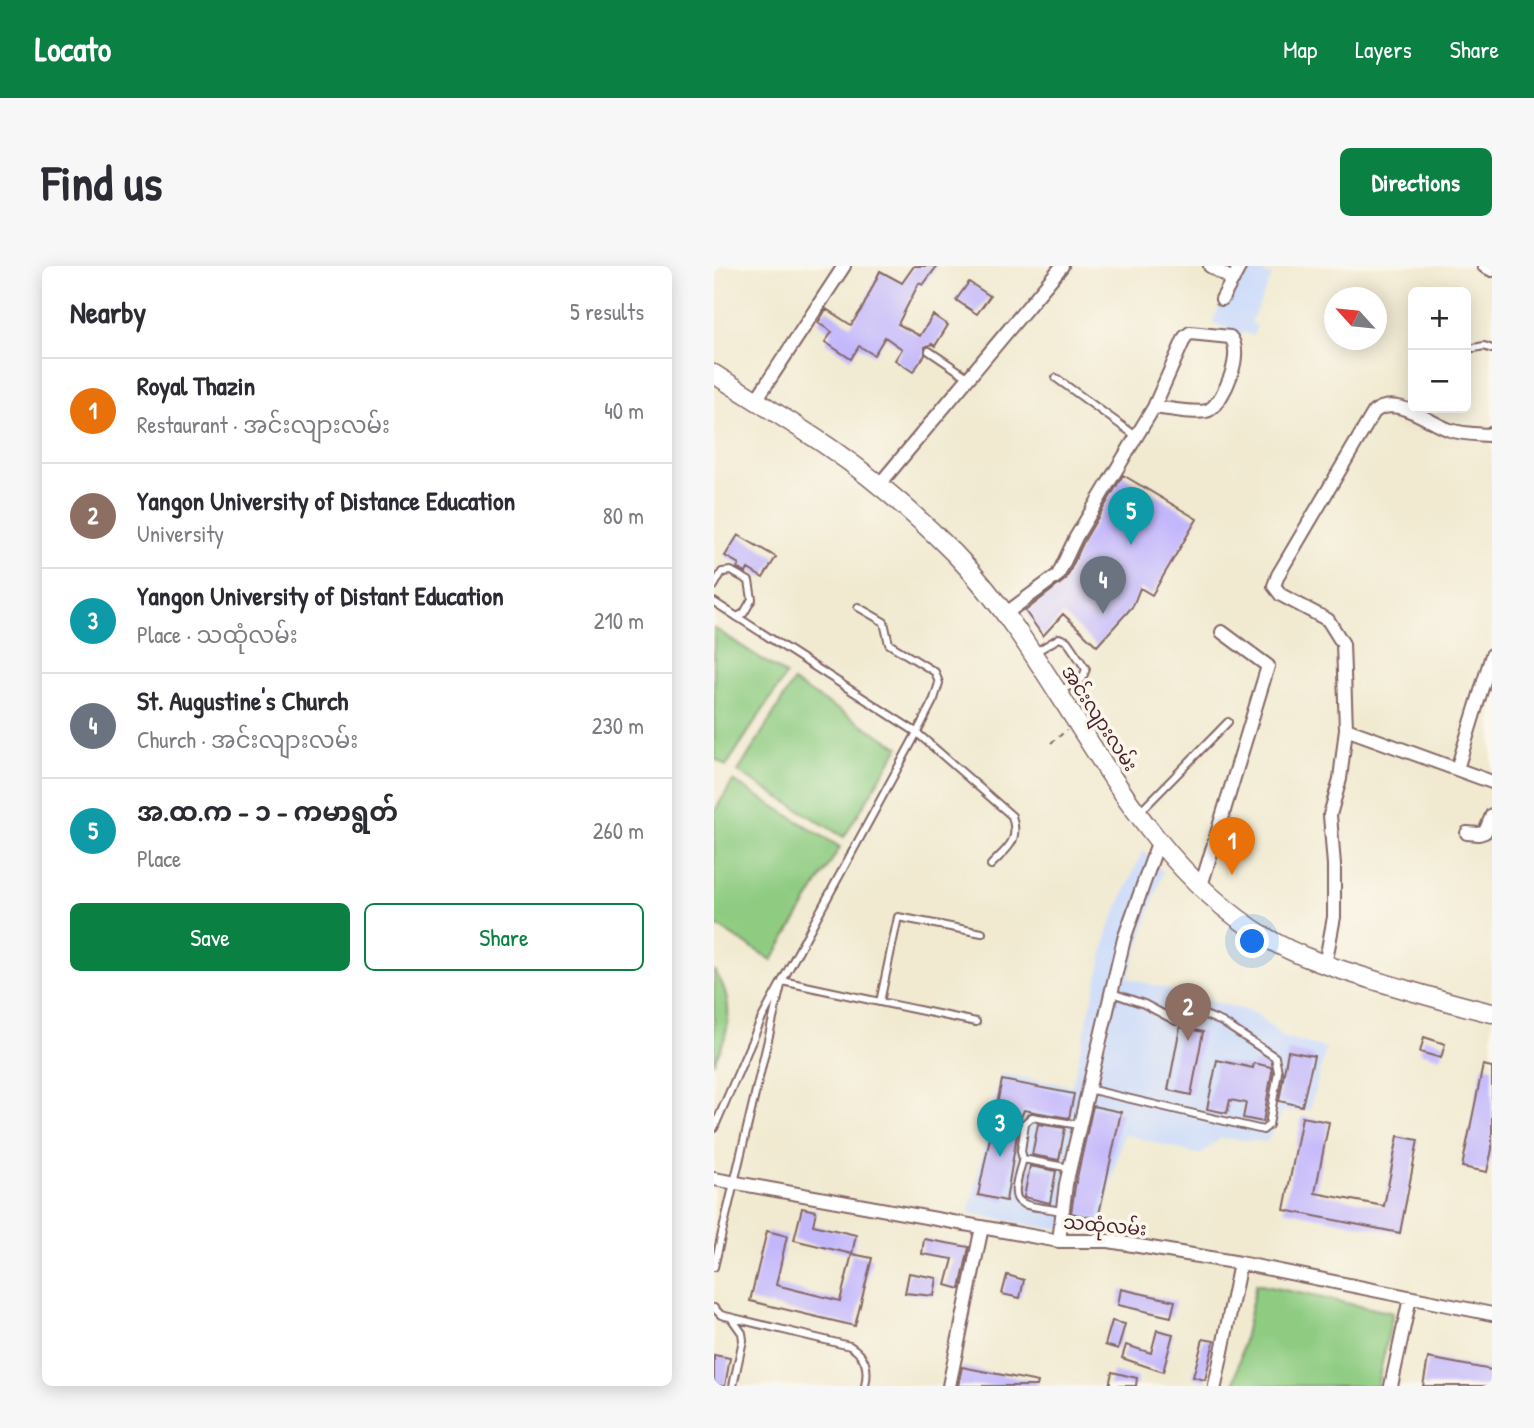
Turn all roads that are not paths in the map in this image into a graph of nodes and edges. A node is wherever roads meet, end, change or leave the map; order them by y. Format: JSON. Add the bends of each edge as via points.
{"nodes":[{"id":1,"x":844,"y":266,"type":"edge"},
{"id":2,"x":1062,"y":266,"type":"edge"},
{"id":3,"x":1210,"y":266,"type":"edge"},
{"id":4,"x":1240,"y":266,"type":"edge"},
{"id":5,"x":1484,"y":266,"type":"edge"},
{"id":6,"x":1492,"y":270,"type":"edge"},
{"id":7,"x":1233,"y":280,"type":"junction"},
{"id":8,"x":1222,"y":299,"type":"dead end"},
{"id":9,"x":1474,"y":348,"type":"dead end"},
{"id":10,"x":1492,"y":349,"type":"edge"},
{"id":11,"x":929,"y":351,"type":"dead end"},
{"id":12,"x":714,"y":374,"type":"edge"},
{"id":13,"x":969,"y":378,"type":"junction"},
{"id":14,"x":1056,"y":378,"type":"dead end"},
{"id":15,"x":755,"y":400,"type":"junction"},
{"id":16,"x":1154,"y":407,"type":"junction"},
{"id":17,"x":1492,"y":433,"type":"edge"},
{"id":18,"x":1136,"y":436,"type":"junction"},
{"id":19,"x":879,"y":485,"type":"junction"},
{"id":20,"x":714,"y":586,"type":"edge"},
{"id":21,"x":714,"y":602,"type":"edge"},
{"id":22,"x":858,"y":607,"type":"dead end"},
{"id":23,"x":1005,"y":614,"type":"junction"},
{"id":24,"x":737,"y":617,"type":"junction"},
{"id":25,"x":1222,"y":632,"type":"dead end"},
{"id":26,"x":1033,"y":654,"type":"junction"},
{"id":27,"x":1492,"y":655,"type":"edge"},
{"id":28,"x":1058,"y":692,"type":"junction"},
{"id":29,"x":1228,"y":722,"type":"dead end"},
{"id":30,"x":1346,"y":729,"type":"junction"},
{"id":31,"x":916,"y":732,"type":"junction"},
{"id":32,"x":1457,"y":769,"type":"junction"},
{"id":33,"x":1492,"y":782,"type":"edge"},
{"id":34,"x":1139,"y":814,"type":"junction"},
{"id":35,"x":1492,"y":815,"type":"edge"},
{"id":36,"x":1467,"y":833,"type":"dead end"},
{"id":37,"x":1159,"y":840,"type":"junction"},
{"id":38,"x":991,"y":865,"type":"dead end"},
{"id":39,"x":1201,"y":886,"type":"junction"},
{"id":40,"x":982,"y":933,"type":"dead end"},
{"id":41,"x":1325,"y":965,"type":"junction"},
{"id":42,"x":782,"y":981,"type":"junction"},
{"id":43,"x":1112,"y":993,"type":"junction"},
{"id":44,"x":880,"y":1002,"type":"junction"},
{"id":45,"x":1492,"y":1013,"type":"edge"},
{"id":46,"x":976,"y":1022,"type":"dead end"},
{"id":47,"x":1088,"y":1089,"type":"junction"},
{"id":48,"x":1081,"y":1125,"type":"junction"},
{"id":49,"x":714,"y":1128,"type":"edge"},
{"id":50,"x":1023,"y":1159,"type":"junction"},
{"id":51,"x":1070,"y":1168,"type":"junction"},
{"id":52,"x":714,"y":1178,"type":"edge"},
{"id":53,"x":736,"y":1182,"type":"junction"},
{"id":54,"x":1063,"y":1211,"type":"junction"},
{"id":55,"x":982,"y":1227,"type":"junction"},
{"id":56,"x":1059,"y":1241,"type":"junction"},
{"id":57,"x":1240,"y":1263,"type":"junction"},
{"id":58,"x":714,"y":1267,"type":"edge"},
{"id":59,"x":1410,"y":1298,"type":"junction"},
{"id":60,"x":714,"y":1308,"type":"edge"},
{"id":61,"x":1492,"y":1314,"type":"edge"},
{"id":62,"x":731,"y":1318,"type":"junction"},
{"id":63,"x":733,"y":1386,"type":"edge"},
{"id":64,"x":865,"y":1386,"type":"edge"},
{"id":65,"x":949,"y":1386,"type":"edge"},
{"id":66,"x":1215,"y":1386,"type":"edge"},
{"id":67,"x":1391,"y":1386,"type":"edge"}],
"edges":[{"from":1,"to":15,"type":"street"},
{"from":2,"to":13,"type":"street"},
{"from":3,"to":7,"type":"street"},
{"from":4,"to":7,"type":"street"},
{"from":5,"to":6,"type":"street"},
{"from":7,"to":8,"type":"street"},
{"from":9,"to":10,"type":"lane"},
{"from":11,"to":13,"type":"lane"},
{"from":12,"to":15,"type":"main road","name":"အင်းလျားလမ်း"},
{"from":13,"to":19,"type":"street"},
{"from":14,"to":18,"type":"lane"},
{"from":15,"to":19,"type":"main road","name":"အင်းလျားလမ်း"},
{"from":16,"to":16,"type":"street","via":[[1185,337],[1190,333],[1233,340],[1235,364],[1212,408],[1203,412]]},
{"from":16,"to":18,"type":"street"},
{"from":17,"to":30,"type":"street","via":[[1450,430],[1394,406],[1380,408],[1278,575],[1274,586],[1282,595],[1328,620],[1343,644]]},
{"from":18,"to":23,"type":"street","via":[[1058,575]]},
{"from":19,"to":23,"type":"main road","name":"အင်းလျားလမ်း","via":[[955,555]]},
{"from":20,"to":24,"type":"lane","via":[[722,572],[731,571],[749,581],[752,599]]},
{"from":21,"to":24,"type":"lane"},
{"from":22,"to":31,"type":"lane","via":[[884,622],[889,644],[935,672],[937,691]]},
{"from":23,"to":26,"type":"main road","name":"အင်းလျားလမ်း"},
{"from":24,"to":31,"type":"lane"},
{"from":25,"to":39,"type":"street","via":[[1268,666]]},
{"from":26,"to":28,"type":"main road","name":"အင်းလျားလမ်း"},
{"from":26,"to":28,"type":"lane","via":[[1059,638],[1067,641],[1086,669],[1082,679]]},
{"from":27,"to":32,"type":"street"},
{"from":28,"to":34,"type":"main road","name":"အင်းလျားလမ်း"},
{"from":29,"to":34,"type":"lane"},
{"from":30,"to":32,"type":"street"},
{"from":30,"to":41,"type":"street","via":[[1330,815],[1334,917]]},
{"from":31,"to":38,"type":"lane","via":[[1012,816],[1014,840]]},
{"from":31,"to":42,"type":"lane"},
{"from":32,"to":33,"type":"street"},
{"from":34,"to":37,"type":"main road","name":"အင်းလျားလမ်း"},
{"from":35,"to":36,"type":"street","via":[[1485,832]]},
{"from":37,"to":39,"type":"main road","name":"အင်းလျားလမ်း"},
{"from":37,"to":43,"type":"street","via":[[1124,939]]},
{"from":39,"to":41,"type":"main road","name":"အင်းလျားလမ်း","via":[[1265,937]]},
{"from":40,"to":44,"type":"lane","via":[[898,917]]},
{"from":41,"to":45,"type":"main road","name":"အင်းလျားလမ်း"},
{"from":42,"to":44,"type":"lane"},
{"from":42,"to":49,"type":"lane"},
{"from":42,"to":53,"type":"lane"},
{"from":43,"to":47,"type":"street"},
{"from":43,"to":47,"type":"lane","via":[[1176,1021],[1205,1015],[1275,1057],[1278,1072],[1269,1125],[1263,1130]]},
{"from":44,"to":46,"type":"lane"},
{"from":47,"to":48,"type":"street"},
{"from":48,"to":50,"type":"lane","via":[[1032,1117],[1025,1123]]},
{"from":48,"to":51,"type":"street"},
{"from":50,"to":51,"type":"lane"},
{"from":50,"to":54,"type":"lane","via":[[1015,1197],[1021,1204]]},
{"from":51,"to":54,"type":"street"},
{"from":52,"to":53,"type":"street","name":"သထုံလမ်း"},
{"from":53,"to":55,"type":"street","name":"သထုံလမ်း"},
{"from":53,"to":58,"type":"lane"},
{"from":54,"to":56,"type":"street"},
{"from":55,"to":56,"type":"street","name":"သထုံလမ်း"},
{"from":55,"to":65,"type":"street"},
{"from":56,"to":57,"type":"street","name":"သထုံလမ်း","via":[[1110,1241]]},
{"from":57,"to":59,"type":"street","name":"သထုံလမ်း"},
{"from":57,"to":66,"type":"street"},
{"from":59,"to":61,"type":"street","name":"သထုံလမ်း"},
{"from":59,"to":67,"type":"street"},
{"from":60,"to":62,"type":"lane"},
{"from":62,"to":63,"type":"lane","via":[[743,1340]]},
{"from":62,"to":64,"type":"lane","via":[[850,1346],[865,1360]]}]}
